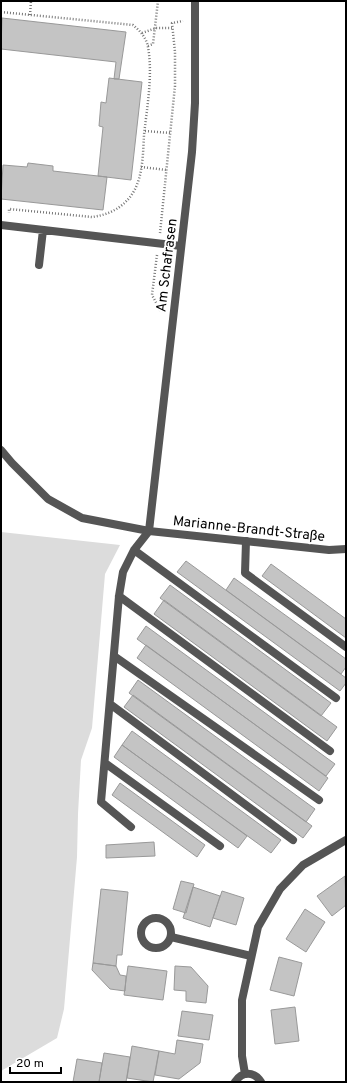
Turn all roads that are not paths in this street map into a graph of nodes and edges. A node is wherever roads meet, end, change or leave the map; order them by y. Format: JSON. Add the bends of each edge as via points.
{"nodes":[{"id":1,"x":195,"y":1,"type":"edge"},
{"id":2,"x":4,"y":225,"type":"edge"},
{"id":3,"x":43,"y":230,"type":"junction"},
{"id":4,"x":181,"y":246,"type":"junction"},
{"id":5,"x":39,"y":265,"type":"dead end"},
{"id":6,"x":1,"y":450,"type":"edge"},
{"id":7,"x":149,"y":530,"type":"junction"},
{"id":8,"x":246,"y":541,"type":"junction"},
{"id":9,"x":346,"y":549,"type":"edge"},
{"id":10,"x":134,"y":550,"type":"junction"},
{"id":11,"x":119,"y":596,"type":"junction"},
{"id":12,"x":346,"y":647,"type":"edge"},
{"id":13,"x":114,"y":656,"type":"junction"},
{"id":14,"x":336,"y":698,"type":"dead end"},
{"id":15,"x":110,"y":704,"type":"junction"},
{"id":16,"x":330,"y":751,"type":"dead end"},
{"id":17,"x":105,"y":763,"type":"junction"},
{"id":18,"x":319,"y":800,"type":"dead end"},
{"id":19,"x":131,"y":827,"type":"dead end"},
{"id":20,"x":293,"y":840,"type":"dead end"},
{"id":21,"x":346,"y":840,"type":"edge"},
{"id":22,"x":220,"y":846,"type":"dead end"},
{"id":23,"x":171,"y":937,"type":"dead end"},
{"id":24,"x":251,"y":956,"type":"junction"},
{"id":25,"x":245,"y":1074,"type":"junction"},
{"id":26,"x":235,"y":1082,"type":"edge"},
{"id":27,"x":261,"y":1082,"type":"edge"}],
"edges":[{"from":1,"to":4,"type":"street","name":"Am Schafrasen","via":[[195,103]]},
{"from":2,"to":3,"type":"street"},
{"from":3,"to":4,"type":"street"},
{"from":3,"to":5,"type":"street"},
{"from":4,"to":7,"type":"street","name":"Am Schafrasen"},
{"from":6,"to":7,"type":"street","name":"Marianne-Brandt-Straße","via":[[48,499],[82,518]]},
{"from":7,"to":8,"type":"street","name":"Marianne-Brandt-Straße"},
{"from":7,"to":10,"type":"street"},
{"from":8,"to":9,"type":"street","name":"Marianne-Brandt-Straße","via":[[329,550]]},
{"from":8,"to":12,"type":"street","via":[[245,573]]},
{"from":10,"to":11,"type":"street","via":[[123,572]]},
{"from":10,"to":14,"type":"street"},
{"from":11,"to":13,"type":"street"},
{"from":11,"to":16,"type":"street"},
{"from":13,"to":15,"type":"street"},
{"from":13,"to":18,"type":"street"},
{"from":15,"to":17,"type":"street"},
{"from":15,"to":20,"type":"street"},
{"from":17,"to":19,"type":"street","via":[[101,802]]},
{"from":17,"to":22,"type":"street"},
{"from":21,"to":24,"type":"street","via":[[303,865],[280,889],[258,927]]},
{"from":23,"to":24,"type":"street"},
{"from":24,"to":25,"type":"street","via":[[242,1000],[242,1056]]},
{"from":25,"to":26,"type":"street"},
{"from":25,"to":27,"type":"street","via":[[254,1075]]}]}
